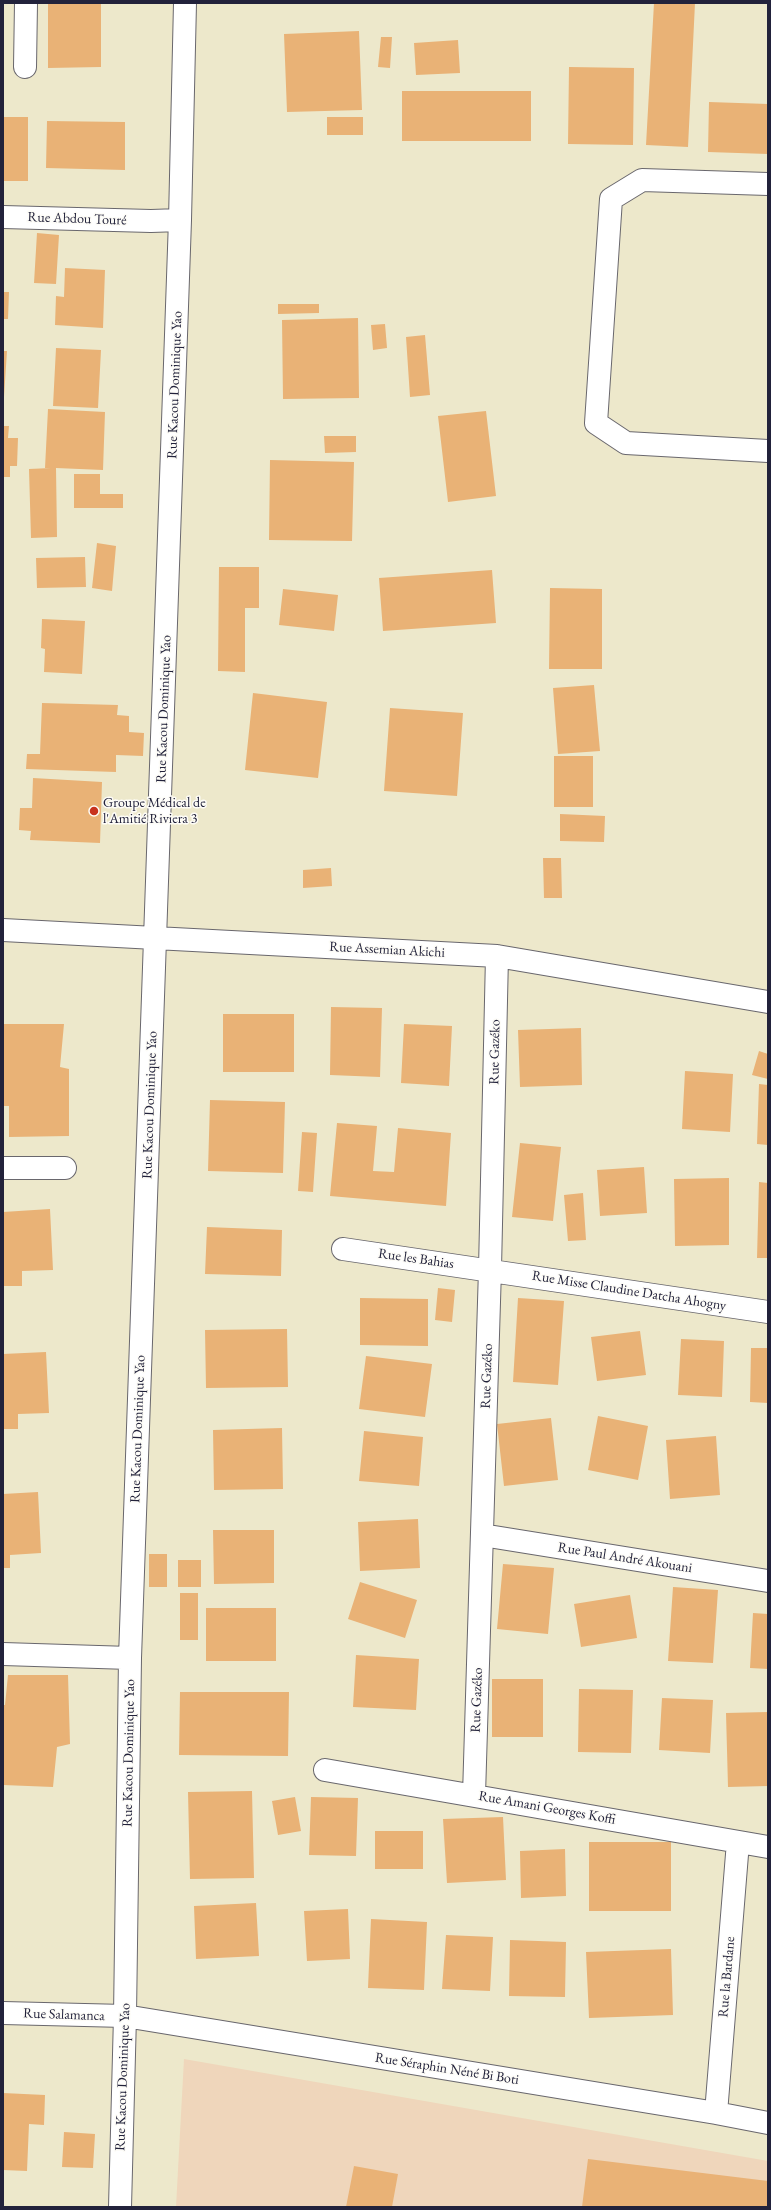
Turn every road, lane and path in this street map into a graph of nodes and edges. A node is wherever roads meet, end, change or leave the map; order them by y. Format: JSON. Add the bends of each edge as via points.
{"nodes":[{"id":1,"x":26,"y":3,"type":"edge"},
{"id":2,"x":186,"y":3,"type":"edge"},
{"id":3,"x":24,"y":67,"type":"dead end"},
{"id":4,"x":768,"y":184,"type":"edge"},
{"id":5,"x":3,"y":217,"type":"edge"},
{"id":6,"x":180,"y":220,"type":"junction"},
{"id":7,"x":768,"y":451,"type":"edge"},
{"id":8,"x":3,"y":930,"type":"edge"},
{"id":9,"x":156,"y":938,"type":"junction"},
{"id":10,"x":497,"y":956,"type":"junction"},
{"id":11,"x":768,"y":1002,"type":"edge"},
{"id":12,"x":3,"y":1168,"type":"edge"},
{"id":13,"x":65,"y":1168,"type":"dead end"},
{"id":14,"x":343,"y":1249,"type":"dead end"},
{"id":15,"x":490,"y":1269,"type":"junction"},
{"id":16,"x":768,"y":1312,"type":"edge"},
{"id":17,"x":482,"y":1535,"type":"junction"},
{"id":18,"x":768,"y":1581,"type":"edge"},
{"id":19,"x":3,"y":1654,"type":"edge"},
{"id":20,"x":130,"y":1658,"type":"junction"},
{"id":21,"x":325,"y":1770,"type":"dead end"},
{"id":22,"x":474,"y":1795,"type":"junction"},
{"id":23,"x":738,"y":1842,"type":"junction"},
{"id":24,"x":768,"y":1847,"type":"edge"},
{"id":25,"x":3,"y":2013,"type":"edge"},
{"id":26,"x":125,"y":2016,"type":"junction"},
{"id":27,"x":716,"y":2113,"type":"junction"},
{"id":28,"x":768,"y":2123,"type":"edge"},
{"id":29,"x":120,"y":2207,"type":"edge"}],
"edges":[{"from":1,"to":3,"type":"street"},
{"from":2,"to":6,"type":"street","name":"Rue Kacou Dominique Yao"},
{"from":4,"to":7,"type":"street","via":[[642,180],[611,199],[596,423],[626,443]]},
{"from":5,"to":6,"type":"street","name":"Rue Abdou Touré","via":[[151,222]]},
{"from":6,"to":9,"type":"street","name":"Rue Kacou Dominique Yao"},
{"from":8,"to":9,"type":"street","name":"Rue Assemian Akichi"},
{"from":9,"to":10,"type":"street","name":"Rue Assemian Akichi"},
{"from":9,"to":20,"type":"street","name":"Rue Kacou Dominique Yao"},
{"from":10,"to":11,"type":"street","name":"Rue Assemian Akichi"},
{"from":10,"to":15,"type":"street","name":"Rue Gazéko"},
{"from":12,"to":13,"type":"street"},
{"from":14,"to":15,"type":"street","name":"Rue les Bahias"},
{"from":15,"to":16,"type":"street","name":"Rue Misse Claudine Datcha Ahogny"},
{"from":15,"to":17,"type":"street","name":"Rue Gazéko"},
{"from":17,"to":18,"type":"street","name":"Rue Paul André Akouani"},
{"from":17,"to":22,"type":"street","name":"Rue Gazéko"},
{"from":19,"to":20,"type":"street"},
{"from":20,"to":26,"type":"street","name":"Rue Kacou Dominique Yao"},
{"from":21,"to":22,"type":"street","name":"Rue Amani Georges Koffi"},
{"from":22,"to":23,"type":"street","name":"Rue Amani Georges Koffi"},
{"from":23,"to":24,"type":"street","name":"Rue Amani Georges Koffi"},
{"from":23,"to":27,"type":"street","name":"Rue la Bardane"},
{"from":25,"to":26,"type":"street","name":"Rue Salamanca"},
{"from":26,"to":27,"type":"street","name":"Rue Séraphin Néné Bi Boti"},
{"from":26,"to":29,"type":"street","name":"Rue Kacou Dominique Yao"},
{"from":27,"to":28,"type":"street","name":"Rue Séraphin Néné Bi Boti"}]}
